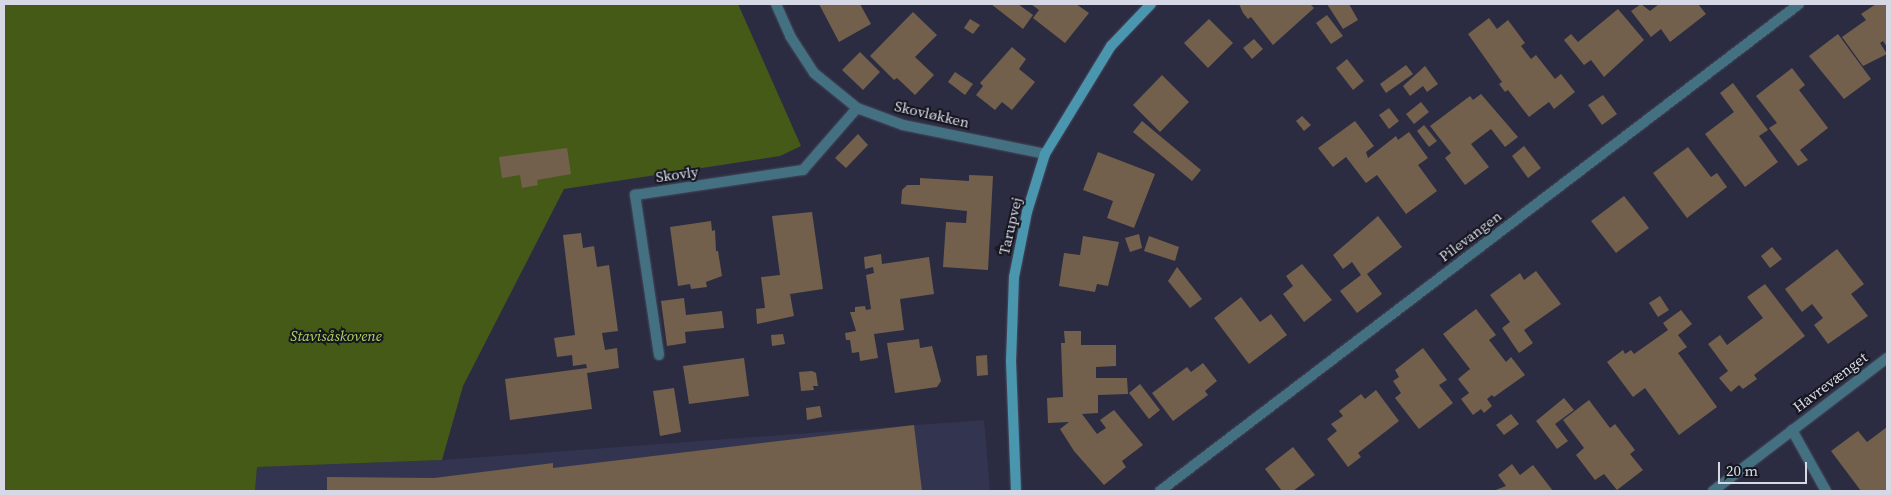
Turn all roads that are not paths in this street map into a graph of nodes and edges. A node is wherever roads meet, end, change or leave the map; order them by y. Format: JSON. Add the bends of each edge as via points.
{"nodes":[{"id":1,"x":776,"y":4,"type":"edge"},
{"id":2,"x":1151,"y":4,"type":"edge"},
{"id":3,"x":1799,"y":4,"type":"edge"},
{"id":4,"x":857,"y":108,"type":"junction"},
{"id":5,"x":1045,"y":154,"type":"junction"},
{"id":6,"x":659,"y":355,"type":"dead end"},
{"id":7,"x":1887,"y":358,"type":"edge"},
{"id":8,"x":1792,"y":430,"type":"junction"},
{"id":9,"x":1719,"y":489,"type":"edge"},
{"id":10,"x":1016,"y":491,"type":"edge"},
{"id":11,"x":1160,"y":491,"type":"edge"},
{"id":12,"x":1826,"y":491,"type":"edge"}],
"edges":[{"from":1,"to":4,"type":"street","name":"Skovløkken","via":[[814,73]]},
{"from":2,"to":5,"type":"street","name":"Tarupvej","via":[[1111,46]]},
{"from":3,"to":11,"type":"street","name":"Pilevangen"},
{"from":4,"to":5,"type":"street","name":"Skovløkken","via":[[902,125]]},
{"from":4,"to":6,"type":"street","name":"Skovly","via":[[803,170],[634,195]]},
{"from":5,"to":10,"type":"street","name":"Tarupvej","via":[[1027,212],[1014,277],[1011,362]]},
{"from":7,"to":8,"type":"street","name":"Havrevænget"},
{"from":8,"to":9,"type":"street","name":"Havrevænget"},
{"from":8,"to":12,"type":"street","name":"Havrevænget"}]}
